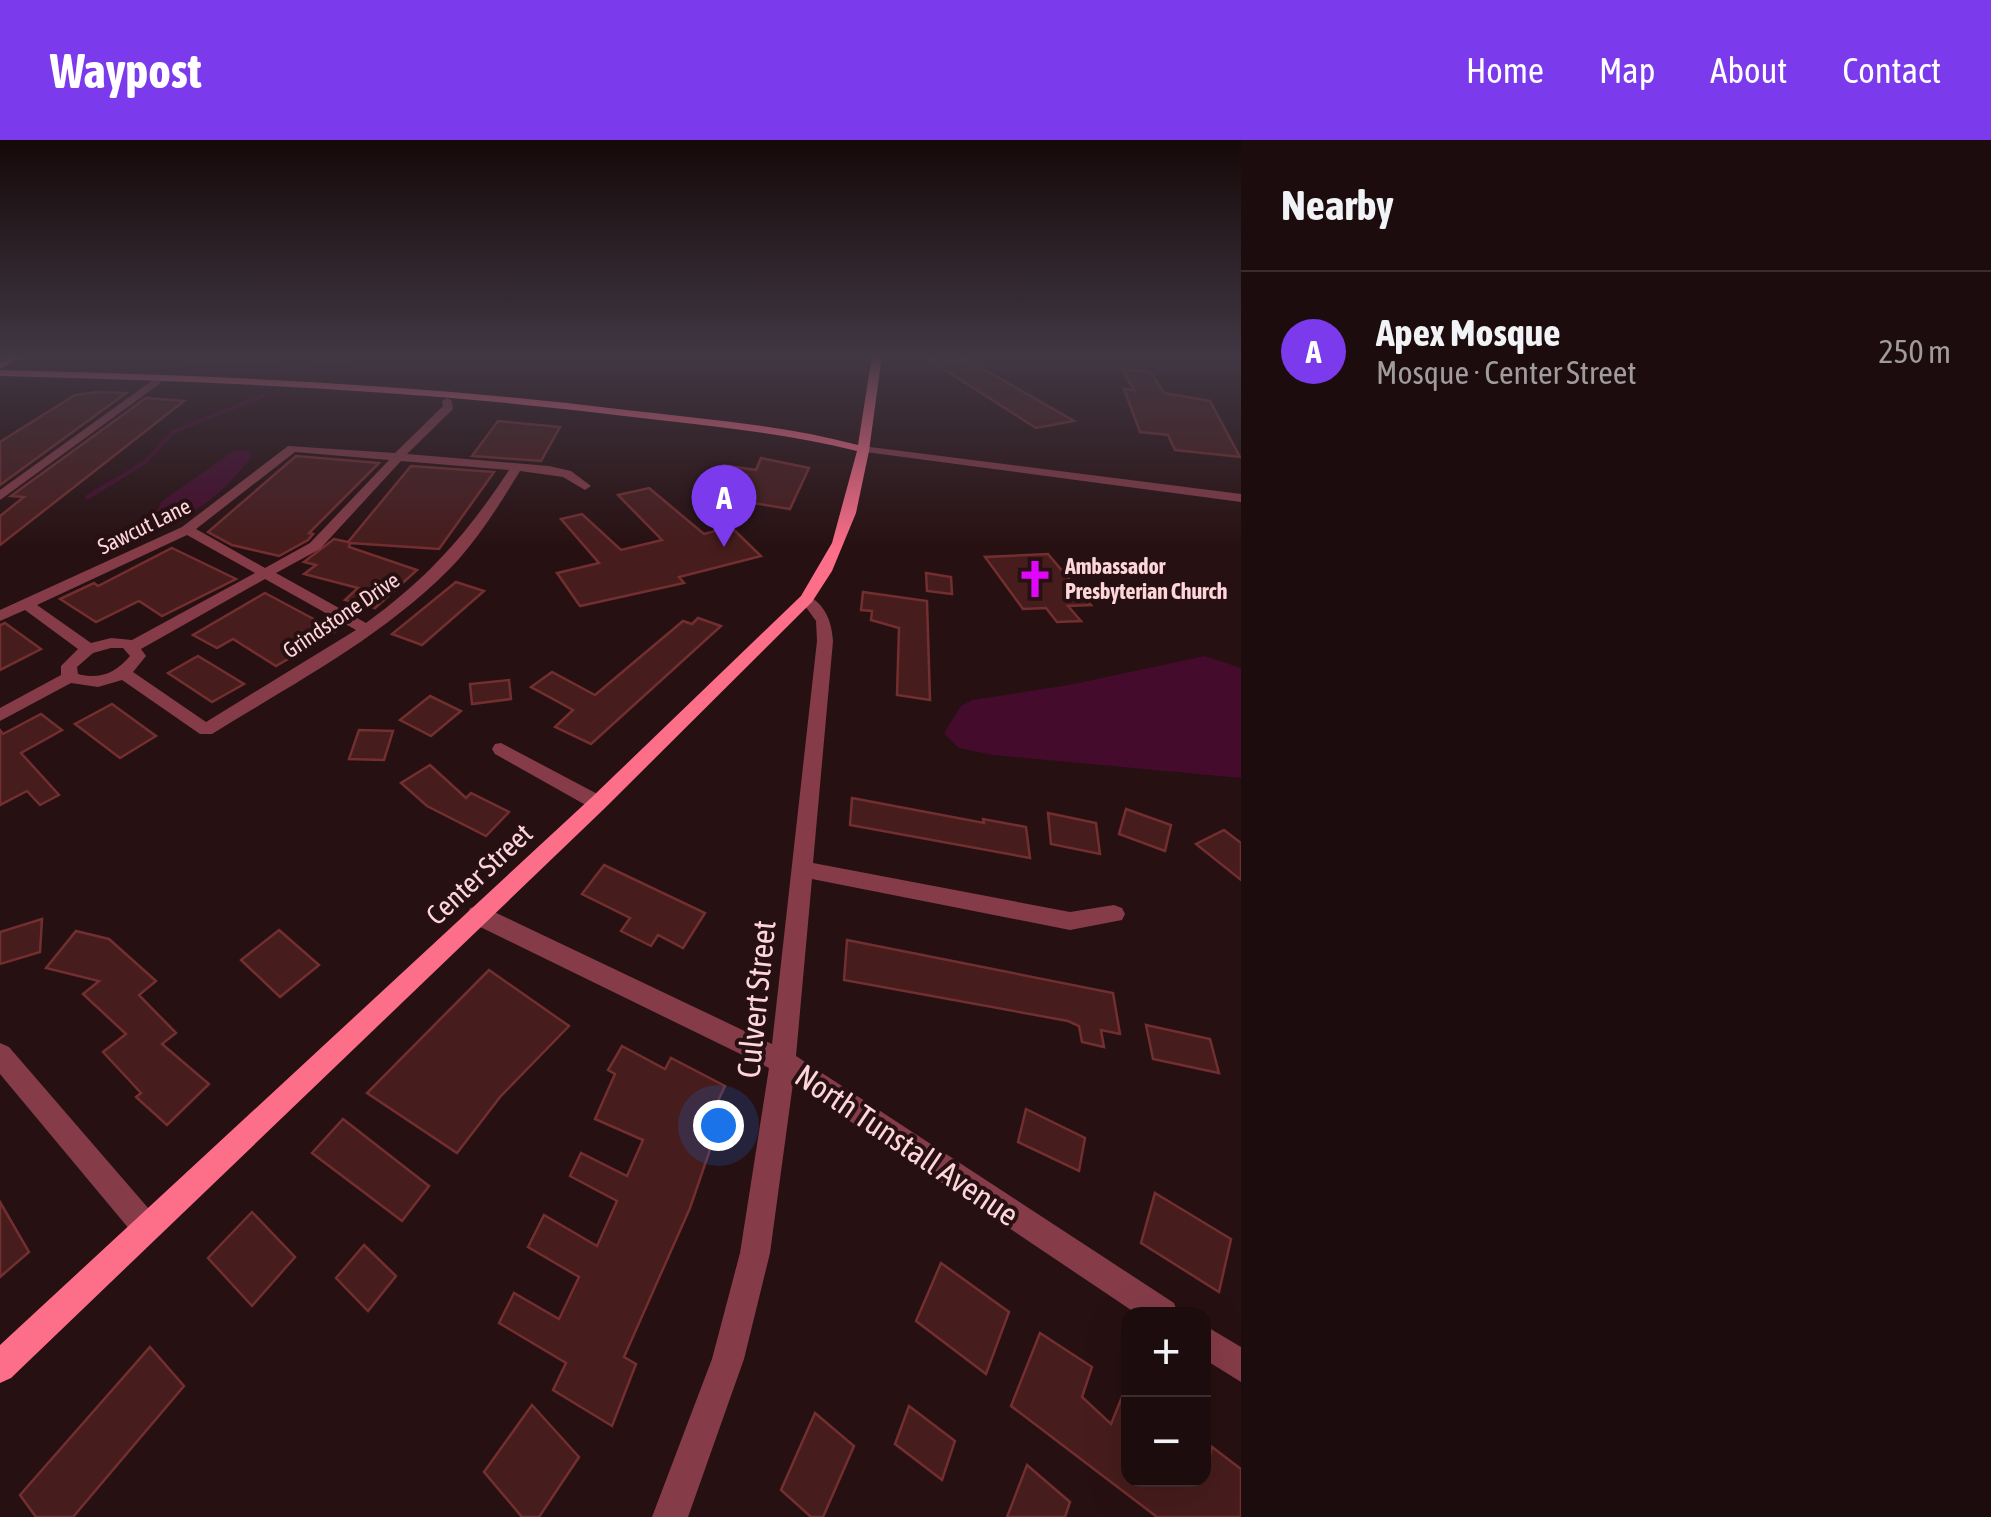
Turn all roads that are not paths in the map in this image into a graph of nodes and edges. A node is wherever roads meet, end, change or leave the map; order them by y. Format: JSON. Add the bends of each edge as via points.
{"nodes":[{"id":1,"x":105,"y":419,"type":"edge"},
{"id":2,"x":436,"y":419,"type":"edge"},
{"id":3,"x":626,"y":419,"type":"edge"},
{"id":4,"x":867,"y":419,"type":"edge"},
{"id":5,"x":862,"y":449,"type":"junction"},
{"id":6,"x":404,"y":451,"type":"junction"},
{"id":7,"x":518,"y":467,"type":"junction"},
{"id":8,"x":585,"y":486,"type":"dead end"},
{"id":9,"x":0,"y":496,"type":"edge"},
{"id":10,"x":1241,"y":498,"type":"edge"},
{"id":11,"x":187,"y":530,"type":"junction"},
{"id":12,"x":268,"y":575,"type":"junction"},
{"id":13,"x":807,"y":600,"type":"junction"},
{"id":14,"x":26,"y":604,"type":"junction"},
{"id":15,"x":0,"y":616,"type":"edge"},
{"id":16,"x":365,"y":629,"type":"junction"},
{"id":17,"x":134,"y":646,"type":"junction"},
{"id":18,"x":89,"y":648,"type":"junction"},
{"id":19,"x":123,"y":673,"type":"junction"},
{"id":20,"x":70,"y":677,"type":"junction"},
{"id":21,"x":0,"y":715,"type":"edge"},
{"id":22,"x":500,"y":748,"type":"dead end"},
{"id":23,"x":598,"y":803,"type":"junction"},
{"id":24,"x":803,"y":869,"type":"junction"},
{"id":25,"x":1114,"y":914,"type":"dead end"},
{"id":26,"x":478,"y":916,"type":"junction"},
{"id":27,"x":0,"y":1055,"type":"edge"},
{"id":28,"x":783,"y":1062,"type":"junction"},
{"id":29,"x":145,"y":1226,"type":"junction"},
{"id":30,"x":1153,"y":1307,"type":"edge"},
{"id":31,"x":1211,"y":1346,"type":"edge"},
{"id":32,"x":0,"y":1366,"type":"edge"},
{"id":33,"x":1241,"y":1366,"type":"edge"},
{"id":34,"x":670,"y":1517,"type":"edge"}],
"edges":[{"from":1,"to":9,"type":"street"},
{"from":2,"to":6,"type":"street"},
{"from":3,"to":5,"type":"main road"},
{"from":4,"to":5,"type":"main road","name":"Center Street"},
{"from":5,"to":10,"type":"street"},
{"from":5,"to":13,"type":"main road","name":"Center Street","via":[[842,544]]},
{"from":6,"to":7,"type":"street","name":"Sawcut Lane"},
{"from":6,"to":11,"type":"street","name":"Sawcut Lane","via":[[292,448]]},
{"from":6,"to":12,"type":"street","via":[[332,531]]},
{"from":7,"to":8,"type":"street","name":"Sawcut Lane","via":[[566,474]]},
{"from":7,"to":16,"type":"street","name":"Grindstone Drive","via":[[451,559]]},
{"from":11,"to":12,"type":"street"},
{"from":11,"to":14,"type":"street","name":"Sawcut Lane"},
{"from":12,"to":16,"type":"street"},
{"from":12,"to":17,"type":"street"},
{"from":13,"to":23,"type":"main road","name":"Center Street"},
{"from":13,"to":24,"type":"street","name":"Culvert Street","via":[[824,622],[825,641]]},
{"from":14,"to":15,"type":"street","name":"Sawcut Lane"},
{"from":14,"to":18,"type":"street"},
{"from":16,"to":19,"type":"street","name":"Grindstone Drive","via":[[206,730]]},
{"from":17,"to":18,"type":"street"},
{"from":17,"to":19,"type":"street","via":[[138,656]]},
{"from":18,"to":20,"type":"street","via":[[73,660]]},
{"from":19,"to":20,"type":"street","via":[[92,683]]},
{"from":20,"to":21,"type":"street"},
{"from":22,"to":23,"type":"street"},
{"from":23,"to":26,"type":"main road","name":"Center Street"},
{"from":24,"to":25,"type":"street","via":[[1070,920]]},
{"from":24,"to":28,"type":"street","name":"Culvert Street"},
{"from":26,"to":28,"type":"street","name":"North Tunstall Avenue"},
{"from":26,"to":29,"type":"main road","name":"Center Street"},
{"from":27,"to":29,"type":"street"},
{"from":28,"to":30,"type":"street","name":"North Tunstall Avenue"},
{"from":28,"to":34,"type":"street","name":"Culvert Street","via":[[742,1311]]},
{"from":29,"to":32,"type":"main road","name":"Center Street"},
{"from":31,"to":33,"type":"street"}]}
